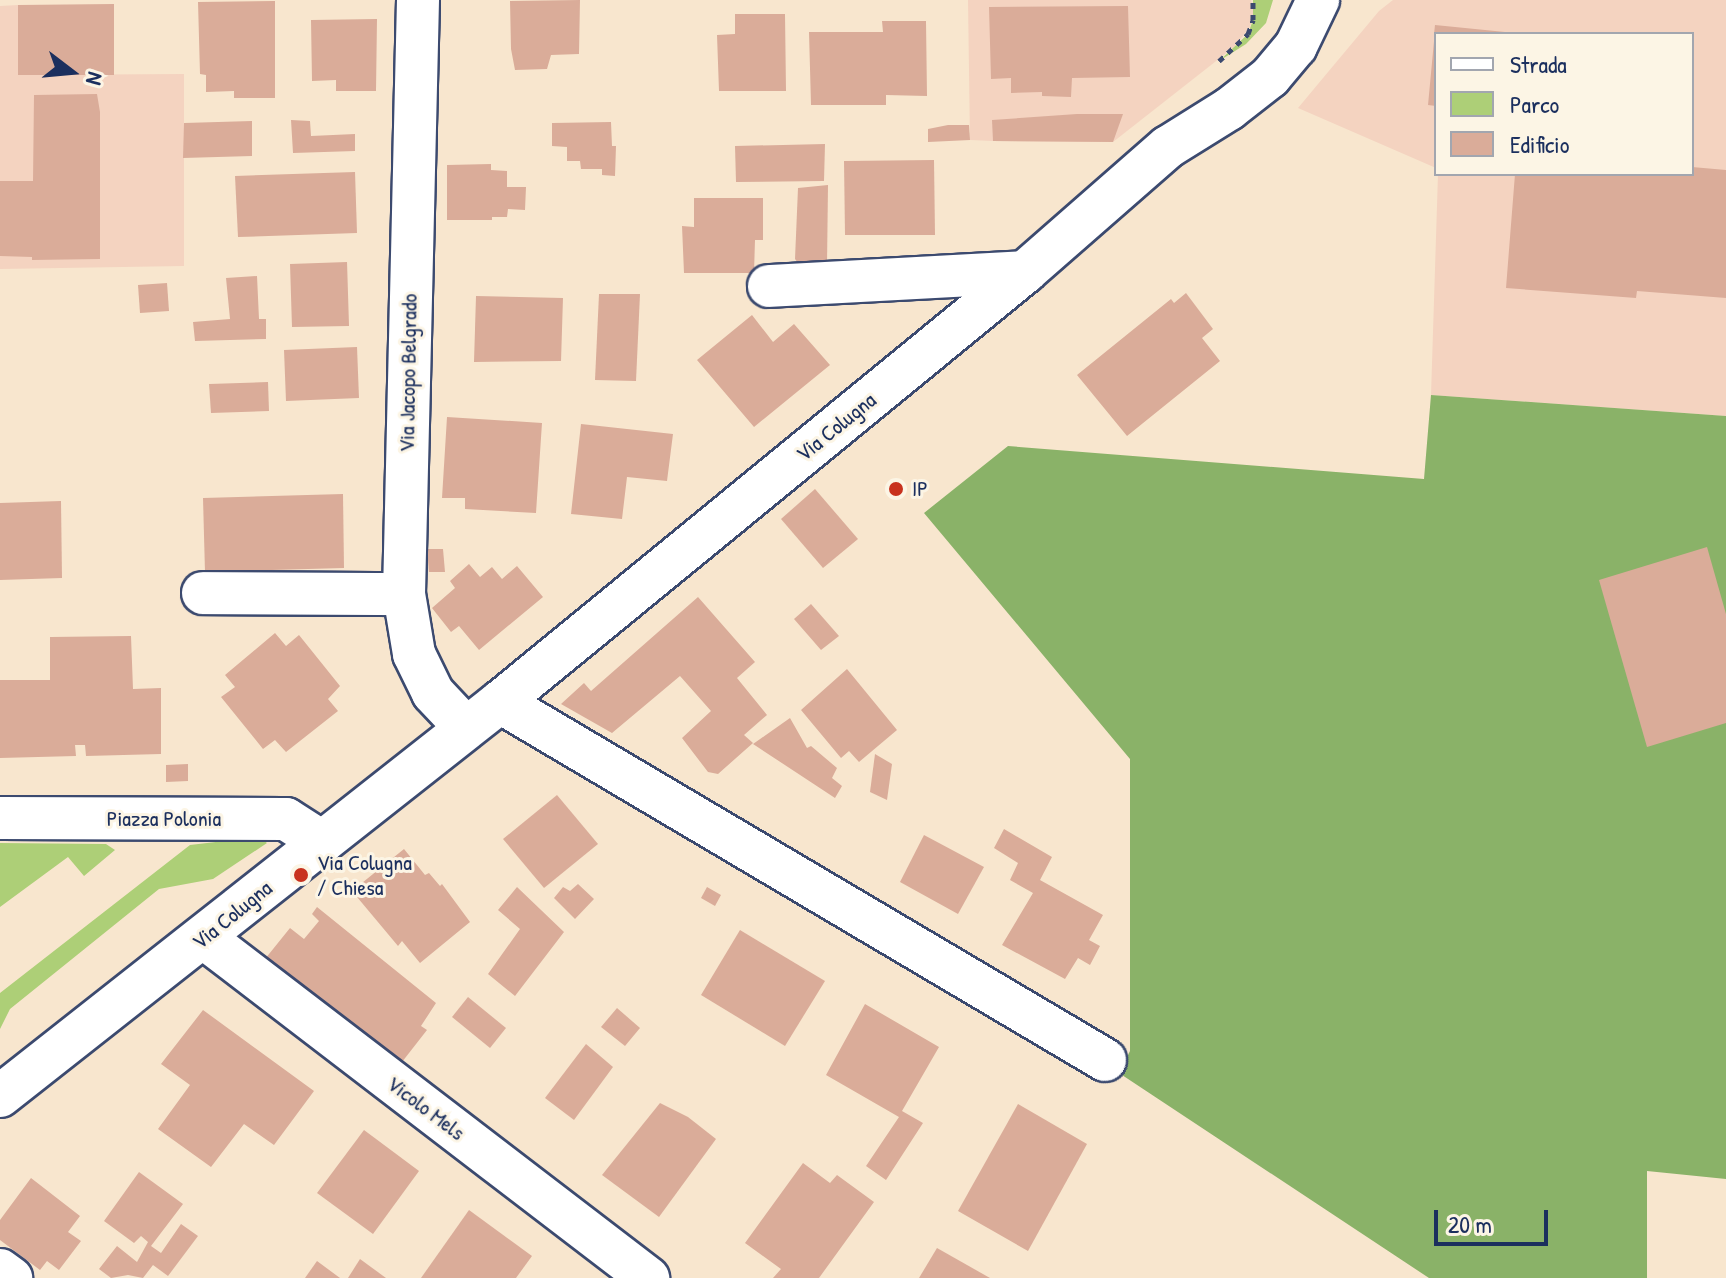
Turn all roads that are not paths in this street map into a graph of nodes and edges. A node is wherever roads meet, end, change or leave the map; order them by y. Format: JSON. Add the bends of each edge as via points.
{"nodes":[{"id":1,"x":418,"y":0,"type":"edge"},
{"id":2,"x":1285,"y":0,"type":"edge"},
{"id":3,"x":1318,"y":0,"type":"edge"},
{"id":4,"x":1168,"y":147,"type":"junction"},
{"id":5,"x":1025,"y":272,"type":"junction"},
{"id":6,"x":769,"y":286,"type":"dead end"},
{"id":7,"x":203,"y":593,"type":"dead end"},
{"id":8,"x":404,"y":594,"type":"junction"},
{"id":9,"x":500,"y":702,"type":"junction"},
{"id":10,"x":466,"y":728,"type":"junction"},
{"id":11,"x":0,"y":818,"type":"edge"},
{"id":12,"x":322,"y":842,"type":"junction"},
{"id":13,"x":203,"y":937,"type":"junction"},
{"id":14,"x":1105,"y":1060,"type":"dead end"},
{"id":15,"x":0,"y":1096,"type":"edge"},
{"id":16,"x":0,"y":1270,"type":"edge"},
{"id":17,"x":11,"y":1278,"type":"edge"},
{"id":18,"x":648,"y":1278,"type":"edge"}],
"edges":[{"from":1,"to":8,"type":"street","name":"Via Jacopo Belgrado"},
{"from":2,"to":4,"type":"street","name":"Via Colugna","via":[[1271,35],[1209,93]]},
{"from":3,"to":4,"type":"street","name":"Via Colugna","via":[[1296,46],[1270,77]]},
{"from":4,"to":5,"type":"street","name":"Via Colugna"},
{"from":5,"to":6,"type":"street"},
{"from":5,"to":9,"type":"street","name":"Via Colugna"},
{"from":7,"to":8,"type":"street"},
{"from":8,"to":10,"type":"street","name":"Via Jacopo Belgrado","via":[[414,654],[433,693]]},
{"from":9,"to":10,"type":"street","name":"Via Colugna"},
{"from":9,"to":14,"type":"street"},
{"from":10,"to":12,"type":"street","name":"Via Colugna"},
{"from":11,"to":12,"type":"street","name":"Piazza Polonia","via":[[286,819]]},
{"from":12,"to":13,"type":"street","name":"Via Colugna"},
{"from":13,"to":15,"type":"street","name":"Via Colugna"},
{"from":13,"to":18,"type":"street","name":"Vicolo Mels"},
{"from":16,"to":17,"type":"street"}]}
